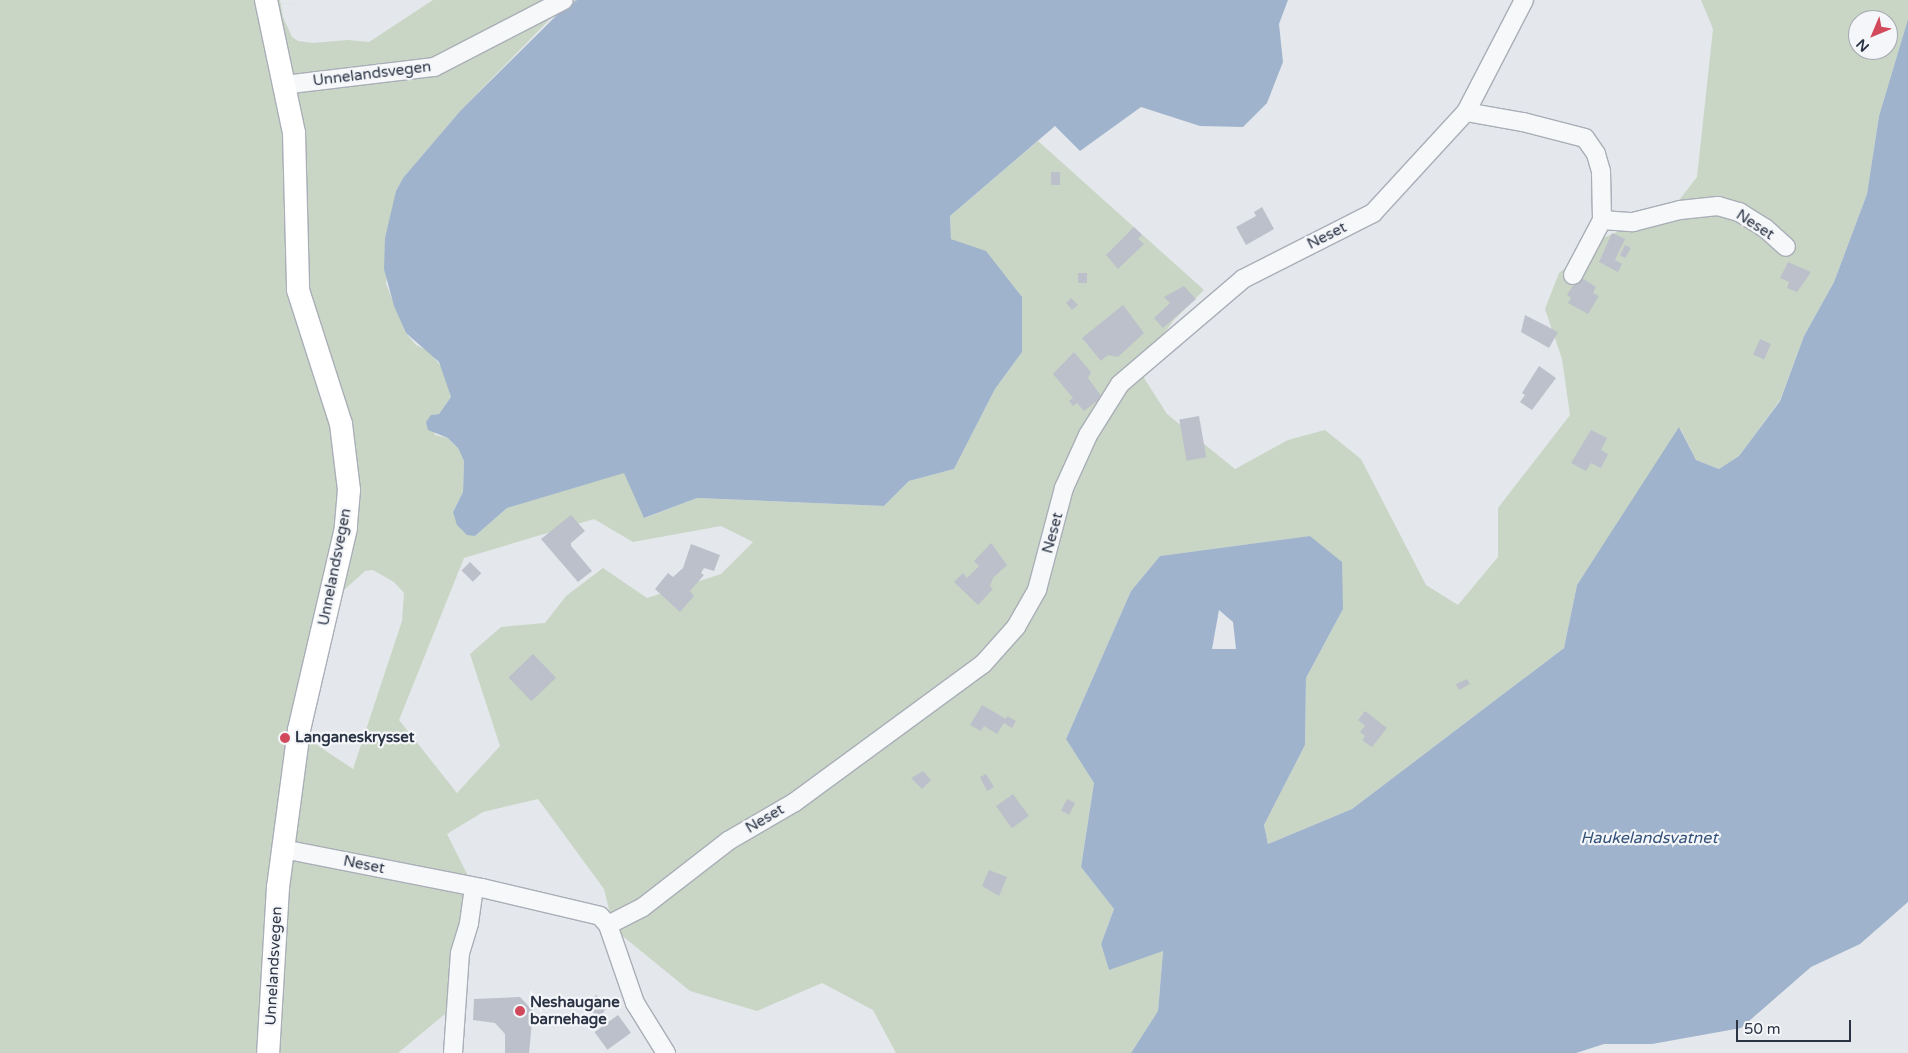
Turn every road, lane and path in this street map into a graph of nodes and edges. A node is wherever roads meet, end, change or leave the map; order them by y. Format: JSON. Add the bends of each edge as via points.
{"nodes":[{"id":1,"x":266,"y":0,"type":"edge"},
{"id":2,"x":564,"y":0,"type":"edge"},
{"id":3,"x":1524,"y":0,"type":"edge"},
{"id":4,"x":284,"y":85,"type":"junction"},
{"id":5,"x":1466,"y":112,"type":"junction"},
{"id":6,"x":1602,"y":220,"type":"junction"},
{"id":7,"x":1786,"y":247,"type":"dead end"},
{"id":8,"x":1573,"y":275,"type":"dead end"},
{"id":9,"x":283,"y":849,"type":"junction"},
{"id":10,"x":474,"y":887,"type":"junction"},
{"id":11,"x":608,"y":925,"type":"junction"},
{"id":12,"x":268,"y":1053,"type":"edge"},
{"id":13,"x":453,"y":1053,"type":"edge"},
{"id":14,"x":666,"y":1053,"type":"edge"}],
"edges":[{"from":1,"to":4,"type":"main road","name":"Unnelandsvegen"},
{"from":2,"to":4,"type":"street","name":"Unnelandsvegen","via":[[434,67]]},
{"from":3,"to":5,"type":"street","name":"Neset"},
{"from":4,"to":9,"type":"main road","name":"Unnelandsvegen","via":[[294,133],[298,290],[342,424],[349,490],[346,528],[298,730]]},
{"from":5,"to":6,"type":"street","via":[[1524,122],[1585,138],[1596,154],[1601,171]]},
{"from":5,"to":11,"type":"street","name":"Neset","via":[[1373,213],[1242,279],[1120,384],[1088,435],[1064,488],[1037,590],[1016,627],[983,664],[794,802],[728,841],[643,907]]},
{"from":6,"to":7,"type":"street","name":"Neset","via":[[1633,222],[1680,210],[1718,206],[1739,212],[1765,228]]},
{"from":6,"to":8,"type":"street"},
{"from":9,"to":10,"type":"street","name":"Neset"},
{"from":9,"to":12,"type":"main road","name":"Unnelandsvegen"},
{"from":10,"to":11,"type":"street","name":"Neset","via":[[591,913],[600,916]]},
{"from":10,"to":13,"type":"street","via":[[469,923],[460,953]]},
{"from":11,"to":14,"type":"street","via":[[635,1003]]}]}
